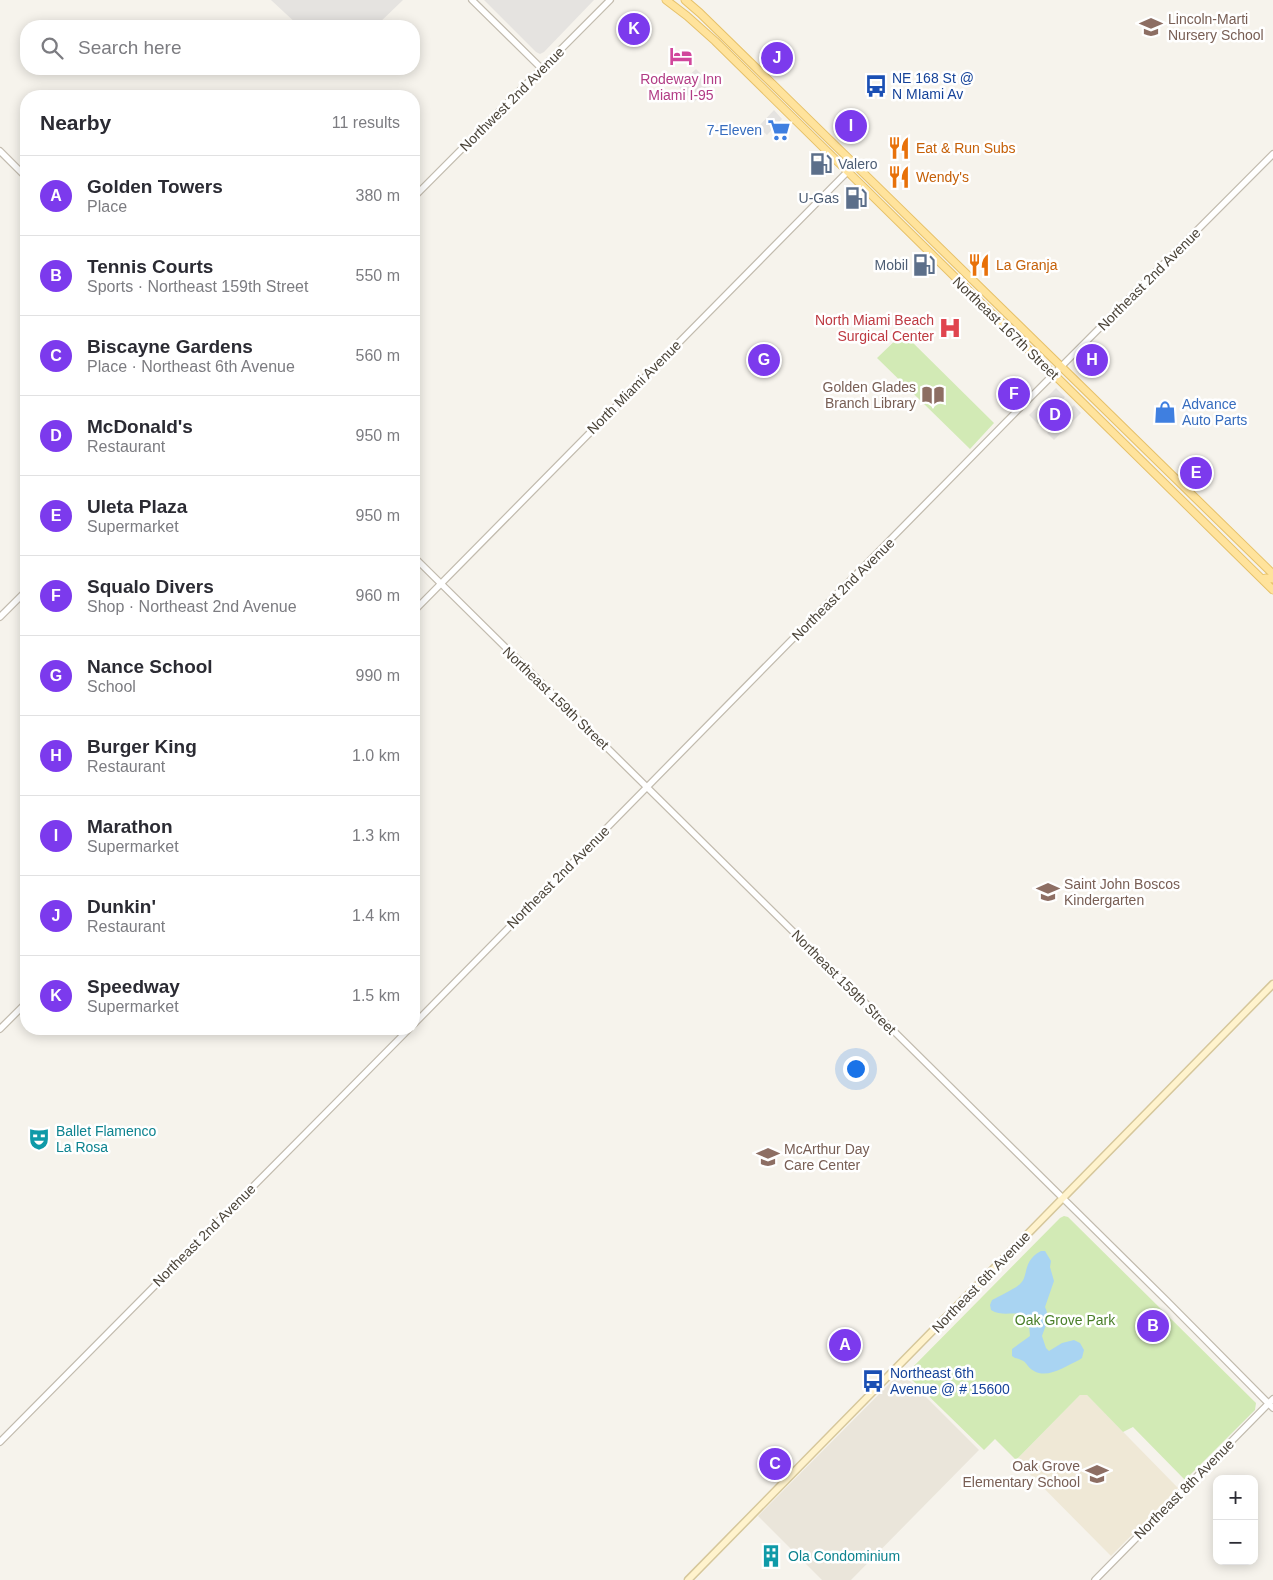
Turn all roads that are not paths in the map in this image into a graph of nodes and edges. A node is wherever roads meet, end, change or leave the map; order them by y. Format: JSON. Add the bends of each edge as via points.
{"nodes":[{"id":1,"x":472,"y":0,"type":"edge"},
{"id":2,"x":610,"y":0,"type":"edge"},
{"id":3,"x":666,"y":0,"type":"edge"},
{"id":4,"x":683,"y":0,"type":"edge"},
{"id":5,"x":541,"y":68,"type":"junction"},
{"id":6,"x":744,"y":70,"type":"junction"},
{"id":7,"x":763,"y":74,"type":"junction"},
{"id":8,"x":0,"y":151,"type":"edge"},
{"id":9,"x":1273,"y":154,"type":"edge"},
{"id":10,"x":855,"y":164,"type":"junction"},
{"id":11,"x":20,"y":170,"type":"edge"},
{"id":12,"x":847,"y":172,"type":"junction"},
{"id":13,"x":420,"y":191,"type":"edge"},
{"id":14,"x":940,"y":263,"type":"junction"},
{"id":15,"x":958,"y":266,"type":"junction"},
{"id":16,"x":950,"y":274,"type":"junction"},
{"id":17,"x":971,"y":278,"type":"junction"},
{"id":18,"x":1061,"y":367,"type":"junction"},
{"id":19,"x":1054,"y":375,"type":"junction"},
{"id":20,"x":1143,"y":462,"type":"junction"},
{"id":21,"x":1166,"y":469,"type":"junction"},
{"id":22,"x":1158,"y":477,"type":"junction"},
{"id":23,"x":1178,"y":481,"type":"junction"},
{"id":24,"x":420,"y":563,"type":"edge"},
{"id":25,"x":1248,"y":565,"type":"junction"},
{"id":26,"x":1272,"y":572,"type":"edge"},
{"id":27,"x":1262,"y":579,"type":"junction"},
{"id":28,"x":1273,"y":579,"type":"edge"},
{"id":29,"x":440,"y":584,"type":"junction"},
{"id":30,"x":1273,"y":590,"type":"edge"},
{"id":31,"x":20,"y":597,"type":"edge"},
{"id":32,"x":420,"y":605,"type":"edge"},
{"id":33,"x":0,"y":617,"type":"edge"},
{"id":34,"x":647,"y":787,"type":"junction"},
{"id":35,"x":1273,"y":984,"type":"edge"},
{"id":36,"x":20,"y":1009,"type":"edge"},
{"id":37,"x":420,"y":1018,"type":"edge"},
{"id":38,"x":0,"y":1029,"type":"edge"},
{"id":39,"x":403,"y":1035,"type":"edge"},
{"id":40,"x":1063,"y":1198,"type":"junction"},
{"id":41,"x":1272,"y":1403,"type":"edge"},
{"id":42,"x":0,"y":1442,"type":"edge"},
{"id":43,"x":688,"y":1580,"type":"edge"},
{"id":44,"x":1095,"y":1580,"type":"edge"}],
"edges":[{"from":1,"to":5,"type":"street"},
{"from":2,"to":5,"type":"street","name":"Northwest 2nd Avenue"},
{"from":3,"to":6,"type":"main road","name":"Northeast 167th Street"},
{"from":4,"to":7,"type":"main road","name":"Northeast 167th Street"},
{"from":5,"to":13,"type":"street","name":"Northwest 2nd Avenue"},
{"from":6,"to":7,"type":"main road"},
{"from":6,"to":12,"type":"main road","name":"Northeast 167th Street"},
{"from":7,"to":10,"type":"main road","name":"Northeast 167th Street"},
{"from":8,"to":11,"type":"street"},
{"from":9,"to":18,"type":"street","name":"Northeast 2nd Avenue"},
{"from":10,"to":12,"type":"street","name":"North Miami Avenue"},
{"from":10,"to":15,"type":"main road","name":"Northeast 167th Street"},
{"from":12,"to":14,"type":"main road","name":"Northeast 167th Street"},
{"from":12,"to":29,"type":"street","name":"North Miami Avenue"},
{"from":14,"to":15,"type":"main road"},
{"from":14,"to":16,"type":"main road","name":"Northeast 167th Street"},
{"from":15,"to":17,"type":"main road","name":"Northeast 167th Street"},
{"from":16,"to":17,"type":"main road"},
{"from":16,"to":19,"type":"main road","name":"Northeast 167th Street"},
{"from":17,"to":18,"type":"main road","name":"Northeast 167th Street"},
{"from":18,"to":19,"type":"street","name":"Northeast 2nd Avenue"},
{"from":18,"to":21,"type":"main road","name":"Northeast 167th Street"},
{"from":19,"to":20,"type":"main road","name":"Northeast 167th Street"},
{"from":19,"to":34,"type":"street","name":"Northeast 2nd Avenue"},
{"from":20,"to":21,"type":"main road","via":[[1160,470]]},
{"from":20,"to":22,"type":"main road","name":"Northeast 167th Street"},
{"from":21,"to":23,"type":"main road","name":"Northeast 167th Street"},
{"from":22,"to":23,"type":"main road"},
{"from":22,"to":25,"type":"main road","name":"Northeast 167th Street"},
{"from":23,"to":26,"type":"main road","name":"Northeast 167th Street"},
{"from":24,"to":29,"type":"street","name":"Northeast 159th Street"},
{"from":25,"to":26,"type":"main road"},
{"from":25,"to":27,"type":"main road","name":"Northeast 167th Street"},
{"from":27,"to":28,"type":"main road"},
{"from":27,"to":30,"type":"main road","name":"Northeast 167th Street"},
{"from":29,"to":32,"type":"street","name":"North Miami Avenue"},
{"from":29,"to":34,"type":"street","name":"Northeast 159th Street"},
{"from":31,"to":33,"type":"street"},
{"from":34,"to":37,"type":"street","name":"Northeast 2nd Avenue"},
{"from":34,"to":40,"type":"street","name":"Northeast 159th Street"},
{"from":35,"to":40,"type":"main road","name":"Northeast 6th Avenue"},
{"from":36,"to":38,"type":"street"},
{"from":39,"to":42,"type":"street","name":"Northeast 2nd Avenue"},
{"from":40,"to":41,"type":"street","name":"Northeast 159th Street"},
{"from":40,"to":43,"type":"main road","name":"Northeast 6th Avenue"},
{"from":41,"to":44,"type":"street","name":"Northeast 8th Avenue"}]}
